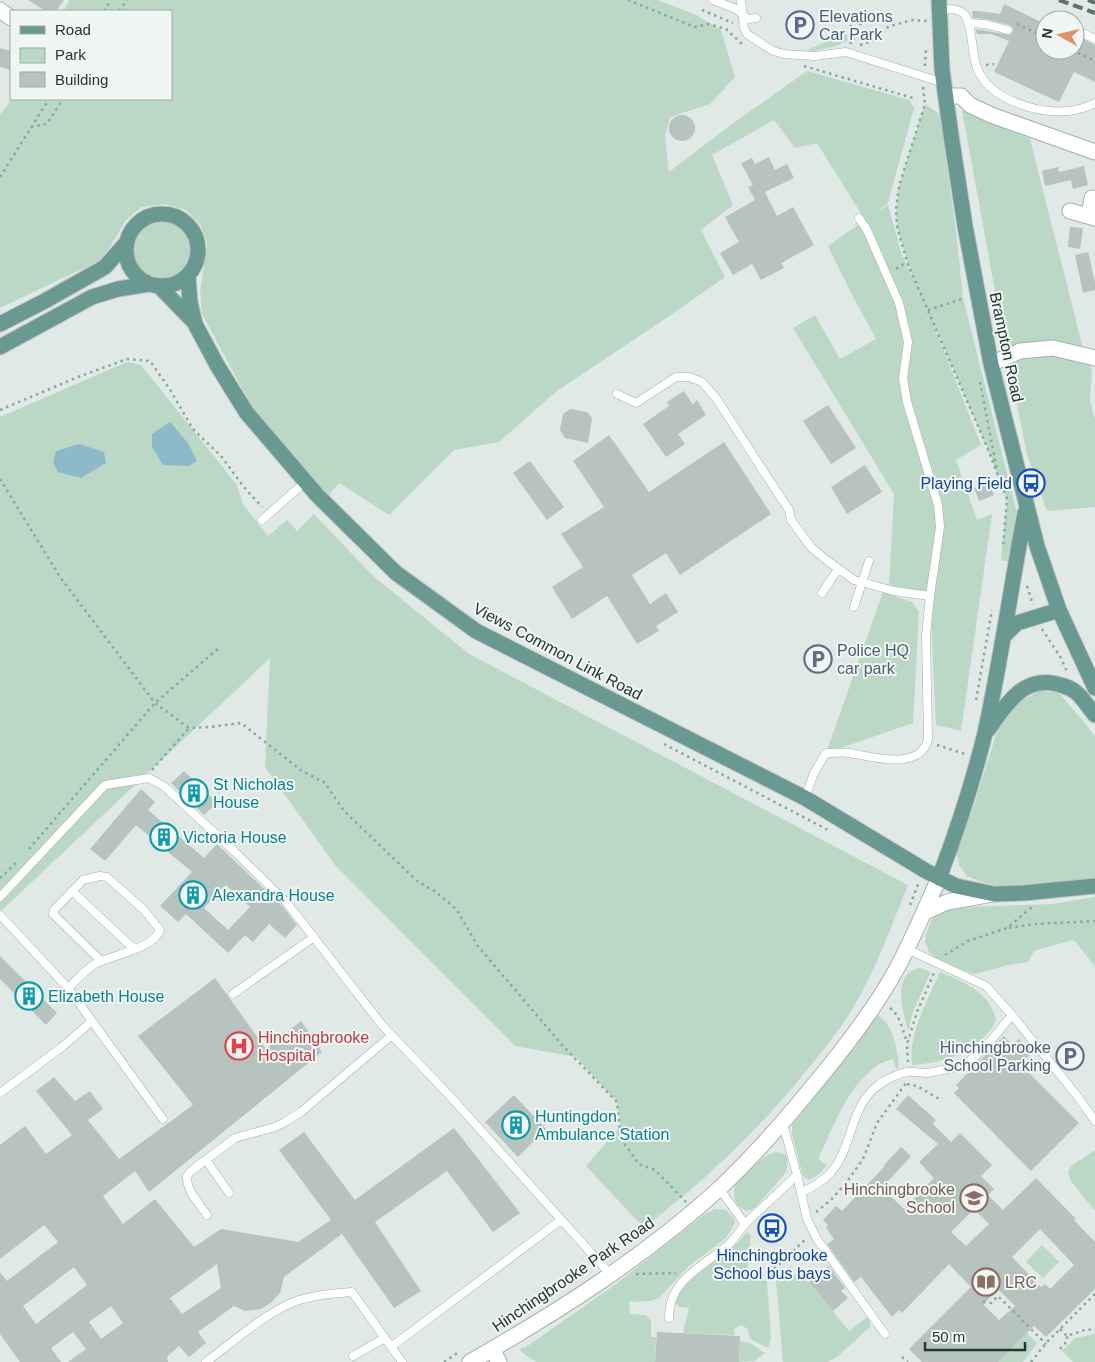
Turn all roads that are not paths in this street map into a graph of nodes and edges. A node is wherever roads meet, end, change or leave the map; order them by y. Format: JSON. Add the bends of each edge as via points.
{"nodes":[{"id":1,"x":714,"y":0,"type":"edge"},
{"id":2,"x":741,"y":0,"type":"edge"},
{"id":3,"x":939,"y":5,"type":"edge"},
{"id":4,"x":742,"y":14,"type":"junction"},
{"id":5,"x":756,"y":18,"type":"dead end"},
{"id":6,"x":971,"y":22,"type":"junction"},
{"id":7,"x":1008,"y":30,"type":"dead end"},
{"id":8,"x":945,"y":90,"type":"junction"},
{"id":9,"x":1095,"y":103,"type":"edge"},
{"id":10,"x":1095,"y":152,"type":"edge"},
{"id":11,"x":1092,"y":198,"type":"dead end"},
{"id":12,"x":1070,"y":212,"type":"dead end"},
{"id":13,"x":1092,"y":217,"type":"edge"},
{"id":14,"x":859,"y":218,"type":"dead end"},
{"id":15,"x":127,"y":242,"type":"junction"},
{"id":16,"x":188,"y":276,"type":"junction"},
{"id":17,"x":154,"y":285,"type":"junction"},
{"id":18,"x":0,"y":324,"type":"edge"},
{"id":19,"x":195,"y":324,"type":"junction"},
{"id":20,"x":0,"y":348,"type":"edge"},
{"id":21,"x":1095,"y":358,"type":"edge"},
{"id":22,"x":991,"y":364,"type":"junction"},
{"id":23,"x":617,"y":394,"type":"dead end"},
{"id":24,"x":305,"y":482,"type":"junction"},
{"id":25,"x":1026,"y":508,"type":"junction"},
{"id":26,"x":265,"y":517,"type":"road end"},
{"id":27,"x":869,"y":561,"type":"dead end"},
{"id":28,"x":838,"y":569,"type":"junction"},
{"id":29,"x":863,"y":582,"type":"junction"},
{"id":30,"x":822,"y":593,"type":"dead end"},
{"id":31,"x":930,"y":596,"type":"junction"},
{"id":32,"x":854,"y":607,"type":"dead end"},
{"id":33,"x":1059,"y":610,"type":"junction"},
{"id":34,"x":1003,"y":637,"type":"junction"},
{"id":35,"x":1095,"y":688,"type":"edge"},
{"id":36,"x":1095,"y":715,"type":"edge"},
{"id":37,"x":984,"y":735,"type":"junction"},
{"id":38,"x":805,"y":798,"type":"junction"},
{"id":39,"x":939,"y":878,"type":"junction"},
{"id":40,"x":1095,"y":886,"type":"edge"},
{"id":41,"x":72,"y":891,"type":"junction"},
{"id":42,"x":994,"y":894,"type":"junction"},
{"id":43,"x":0,"y":897,"type":"edge"},
{"id":44,"x":916,"y":912,"type":"junction"},
{"id":45,"x":0,"y":915,"type":"edge"},
{"id":46,"x":314,"y":937,"type":"junction"},
{"id":47,"x":134,"y":948,"type":"junction"},
{"id":48,"x":907,"y":949,"type":"junction"},
{"id":49,"x":101,"y":961,"type":"junction"},
{"id":50,"x":68,"y":988,"type":"junction"},
{"id":51,"x":233,"y":994,"type":"dead end"},
{"id":52,"x":1012,"y":1015,"type":"junction"},
{"id":53,"x":92,"y":1021,"type":"junction"},
{"id":54,"x":392,"y":1035,"type":"junction"},
{"id":55,"x":0,"y":1093,"type":"edge"},
{"id":56,"x":163,"y":1119,"type":"dead end"},
{"id":57,"x":1095,"y":1121,"type":"edge"},
{"id":58,"x":783,"y":1124,"type":"junction"},
{"id":59,"x":206,"y":1160,"type":"junction"},
{"id":60,"x":797,"y":1175,"type":"junction"},
{"id":61,"x":719,"y":1188,"type":"junction"},
{"id":62,"x":229,"y":1193,"type":"dead end"},
{"id":63,"x":801,"y":1193,"type":"junction"},
{"id":64,"x":207,"y":1215,"type":"dead end"},
{"id":65,"x":561,"y":1220,"type":"junction"},
{"id":66,"x":746,"y":1224,"type":"junction"},
{"id":67,"x":610,"y":1274,"type":"junction"},
{"id":68,"x":668,"y":1318,"type":"dead end"},
{"id":69,"x":886,"y":1334,"type":"dead end"},
{"id":70,"x":384,"y":1338,"type":"junction"},
{"id":71,"x":391,"y":1347,"type":"junction"},
{"id":72,"x":468,"y":1355,"type":"edge"},
{"id":73,"x":353,"y":1356,"type":"dead end"},
{"id":74,"x":496,"y":1356,"type":"edge"},
{"id":75,"x":206,"y":1362,"type":"edge"},
{"id":76,"x":402,"y":1362,"type":"edge"}],
"edges":[{"from":1,"to":4,"type":"lane"},
{"from":2,"to":4,"type":"lane"},
{"from":3,"to":6,"type":"lane","via":[[959,11]]},
{"from":3,"to":8,"type":"main road","name":"Brampton Road"},
{"from":4,"to":5,"type":"lane","via":[[748,19]]},
{"from":4,"to":8,"type":"lane","via":[[747,34],[773,51],[816,56],[846,52]]},
{"from":6,"to":7,"type":"lane"},
{"from":6,"to":9,"type":"lane","via":[[975,62],[980,74],[998,94],[1050,111],[1070,111]]},
{"from":8,"to":10,"type":"street","via":[[991,115]]},
{"from":8,"to":22,"type":"main road","name":"Brampton Road","via":[[965,226]]},
{"from":11,"to":13,"type":"street"},
{"from":12,"to":13,"type":"street"},
{"from":14,"to":31,"type":"lane","via":[[899,303],[908,342],[903,378],[907,402],[938,505],[940,527]]},
{"from":15,"to":16,"type":"main road","via":[[136,226],[151,216],[163,214],[180,219],[193,231],[198,242],[195,266]]},
{"from":15,"to":17,"type":"main road","via":[[128,263],[133,272]]},
{"from":15,"to":18,"type":"main road","via":[[105,267]]},
{"from":16,"to":17,"type":"main road","via":[[169,286]]},
{"from":16,"to":19,"type":"main road","name":"Views Common Link Road"},
{"from":17,"to":19,"type":"main road","name":"Views Common Link Road"},
{"from":17,"to":20,"type":"main road","via":[[118,289],[92,297]]},
{"from":19,"to":24,"type":"main road","name":"Views Common Link Road","via":[[246,412]]},
{"from":21,"to":22,"type":"street","via":[[1053,348],[1020,351]]},
{"from":22,"to":25,"type":"main road","name":"Brampton Road"},
{"from":23,"to":28,"type":"lane","via":[[636,403],[676,377],[702,382],[716,398],[789,510],[791,520],[811,547]]},
{"from":24,"to":26,"type":"lane"},
{"from":24,"to":38,"type":"main road","name":"Views Common Link Road","via":[[396,574],[476,631]]},
{"from":25,"to":33,"type":"main road","name":"Brampton Road"},
{"from":25,"to":34,"type":"main road","name":"Hinchingbrooke Park Road"},
{"from":27,"to":29,"type":"lane"},
{"from":28,"to":29,"type":"lane"},
{"from":28,"to":30,"type":"lane"},
{"from":29,"to":31,"type":"lane"},
{"from":29,"to":32,"type":"lane"},
{"from":31,"to":38,"type":"lane","via":[[926,636],[926,748],[899,760],[826,753]]},
{"from":33,"to":34,"type":"main road","via":[[1017,623]]},
{"from":33,"to":35,"type":"main road","name":"Brampton Road"},
{"from":34,"to":37,"type":"main road","name":"Hinchingbrooke Park Road"},
{"from":36,"to":37,"type":"main road","via":[[1067,686],[1036,683],[1021,689]]},
{"from":37,"to":39,"type":"main road","name":"Hinchingbrooke Park Road","via":[[966,801]]},
{"from":38,"to":39,"type":"main road","name":"Views Common Link Road"},
{"from":39,"to":42,"type":"main road","via":[[956,886]]},
{"from":39,"to":44,"type":"street","name":"Hinchingbrooke Park Road"},
{"from":40,"to":42,"type":"main road"},
{"from":41,"to":47,"type":"lane"},
{"from":41,"to":47,"type":"lane","via":[[83,880],[100,876],[107,877],[118,886],[160,930],[145,946]]},
{"from":41,"to":49,"type":"lane","via":[[53,914]]},
{"from":42,"to":44,"type":"street","via":[[947,902]]},
{"from":43,"to":46,"type":"lane","via":[[105,785],[149,778],[165,787],[235,852],[287,903]]},
{"from":44,"to":48,"type":"street","name":"Hinchingbrooke Park Road"},
{"from":45,"to":50,"type":"lane"},
{"from":46,"to":51,"type":"lane"},
{"from":46,"to":54,"type":"lane"},
{"from":47,"to":49,"type":"lane"},
{"from":48,"to":52,"type":"lane","via":[[986,986]]},
{"from":48,"to":58,"type":"street","name":"Hinchingbrooke Park Road","via":[[846,1047]]},
{"from":49,"to":50,"type":"lane"},
{"from":50,"to":53,"type":"lane"},
{"from":52,"to":57,"type":"lane"},
{"from":52,"to":63,"type":"lane","via":[[976,1056],[962,1064],[926,1073],[908,1072],[876,1087],[859,1109],[833,1170]]},
{"from":53,"to":55,"type":"lane"},
{"from":53,"to":56,"type":"lane"},
{"from":54,"to":59,"type":"lane","via":[[285,1122],[235,1138]]},
{"from":54,"to":65,"type":"lane"},
{"from":58,"to":60,"type":"lane"},
{"from":58,"to":61,"type":"street","name":"Hinchingbrooke Park Road"},
{"from":59,"to":62,"type":"lane"},
{"from":59,"to":64,"type":"lane","via":[[187,1176],[186,1182]]},
{"from":60,"to":63,"type":"lane"},
{"from":60,"to":66,"type":"lane"},
{"from":61,"to":66,"type":"lane"},
{"from":61,"to":67,"type":"street","name":"Hinchingbrooke Park Road","via":[[685,1206],[666,1233]]},
{"from":63,"to":69,"type":"lane","via":[[807,1219],[816,1238]]},
{"from":65,"to":67,"type":"lane"},
{"from":65,"to":71,"type":"lane"},
{"from":66,"to":68,"type":"lane","via":[[728,1244],[690,1273],[673,1297]]},
{"from":67,"to":74,"type":"street","name":"Hinchingbrooke Park Road"},
{"from":70,"to":71,"type":"lane"},
{"from":70,"to":73,"type":"lane"},
{"from":70,"to":75,"type":"lane","via":[[352,1292],[324,1294],[299,1300],[275,1311]]},
{"from":71,"to":76,"type":"lane"},
{"from":72,"to":74,"type":"street","name":"Hinchingbrooke Park Road"}]}
